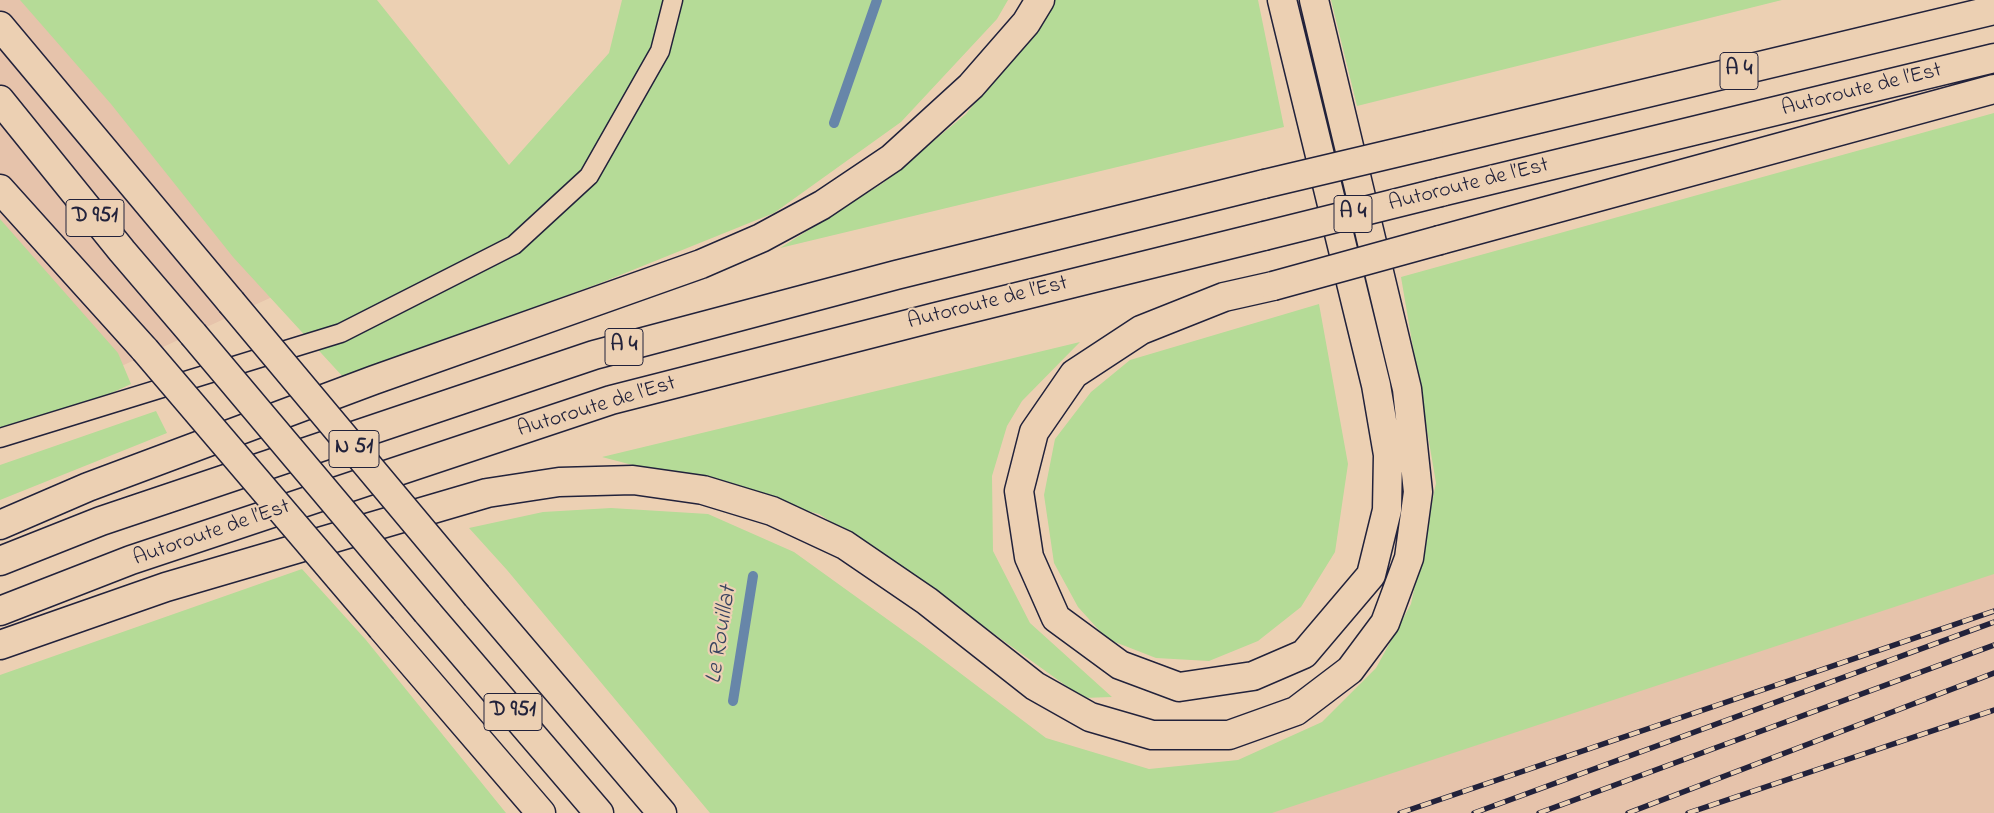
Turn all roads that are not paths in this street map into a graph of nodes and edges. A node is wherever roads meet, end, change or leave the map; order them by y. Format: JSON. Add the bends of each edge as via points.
{"nodes":[{"id":1,"x":673,"y":0,"type":"edge"},
{"id":2,"x":1040,"y":0,"type":"edge"},
{"id":3,"x":1282,"y":0,"type":"edge"},
{"id":4,"x":1314,"y":0,"type":"edge"},
{"id":5,"x":1994,"y":10,"type":"edge"},
{"id":6,"x":0,"y":26,"type":"edge"},
{"id":7,"x":1994,"y":58,"type":"edge"},
{"id":8,"x":1994,"y":89,"type":"edge"},
{"id":9,"x":0,"y":100,"type":"edge"},
{"id":10,"x":0,"y":189,"type":"edge"},
{"id":11,"x":0,"y":438,"type":"edge"},
{"id":12,"x":0,"y":524,"type":"edge"},
{"id":13,"x":0,"y":561,"type":"edge"},
{"id":14,"x":0,"y":612,"type":"edge"},
{"id":15,"x":0,"y":645,"type":"edge"},
{"id":16,"x":541,"y":813,"type":"edge"},
{"id":17,"x":599,"y":813,"type":"edge"},
{"id":18,"x":662,"y":813,"type":"edge"}],
"edges":[{"from":1,"to":11,"type":"lane","via":[[660,51],[589,176],[514,246],[341,332]]},
{"from":2,"to":12,"type":"main road","via":[[1026,23],[971,86],[892,158],[822,205],[761,238],[702,264],[374,380],[125,473]]},
{"from":3,"to":8,"type":"main road","bridge":true,"via":[[1376,385],[1388,455],[1387,510],[1370,575],[1304,654],[1254,676],[1179,687],[1120,666],[1056,618],[1029,558],[1019,491],[1034,432],[1074,374],[1141,330],[1224,297],[1273,286],[1440,240]]},
{"from":4,"to":15,"type":"main road","via":[[1407,389],[1418,492],[1408,558],[1385,623],[1350,670],[1296,711],[1229,736],[1152,735],[1090,717],[1035,686],[928,601],[845,545],[772,511],[712,492],[633,480],[559,482],[486,493],[166,588]]},
{"from":5,"to":13,"type":"main road","number":"A 4","bridge":true,"via":[[1264,184],[905,273],[594,355],[102,521]]},
{"from":6,"to":18,"type":"main road","number":"N 51","bridge":true},
{"from":7,"to":14,"type":"main road","name":"Autoroute de l’Est","number":"A 4","bridge":true,"via":[[936,316],[611,400],[130,560]]},
{"from":9,"to":17,"type":"main road","number":"D 951","bridge":true,"via":[[122,251]]},
{"from":10,"to":16,"type":"main road","bridge":true,"via":[[145,350]]}]}
